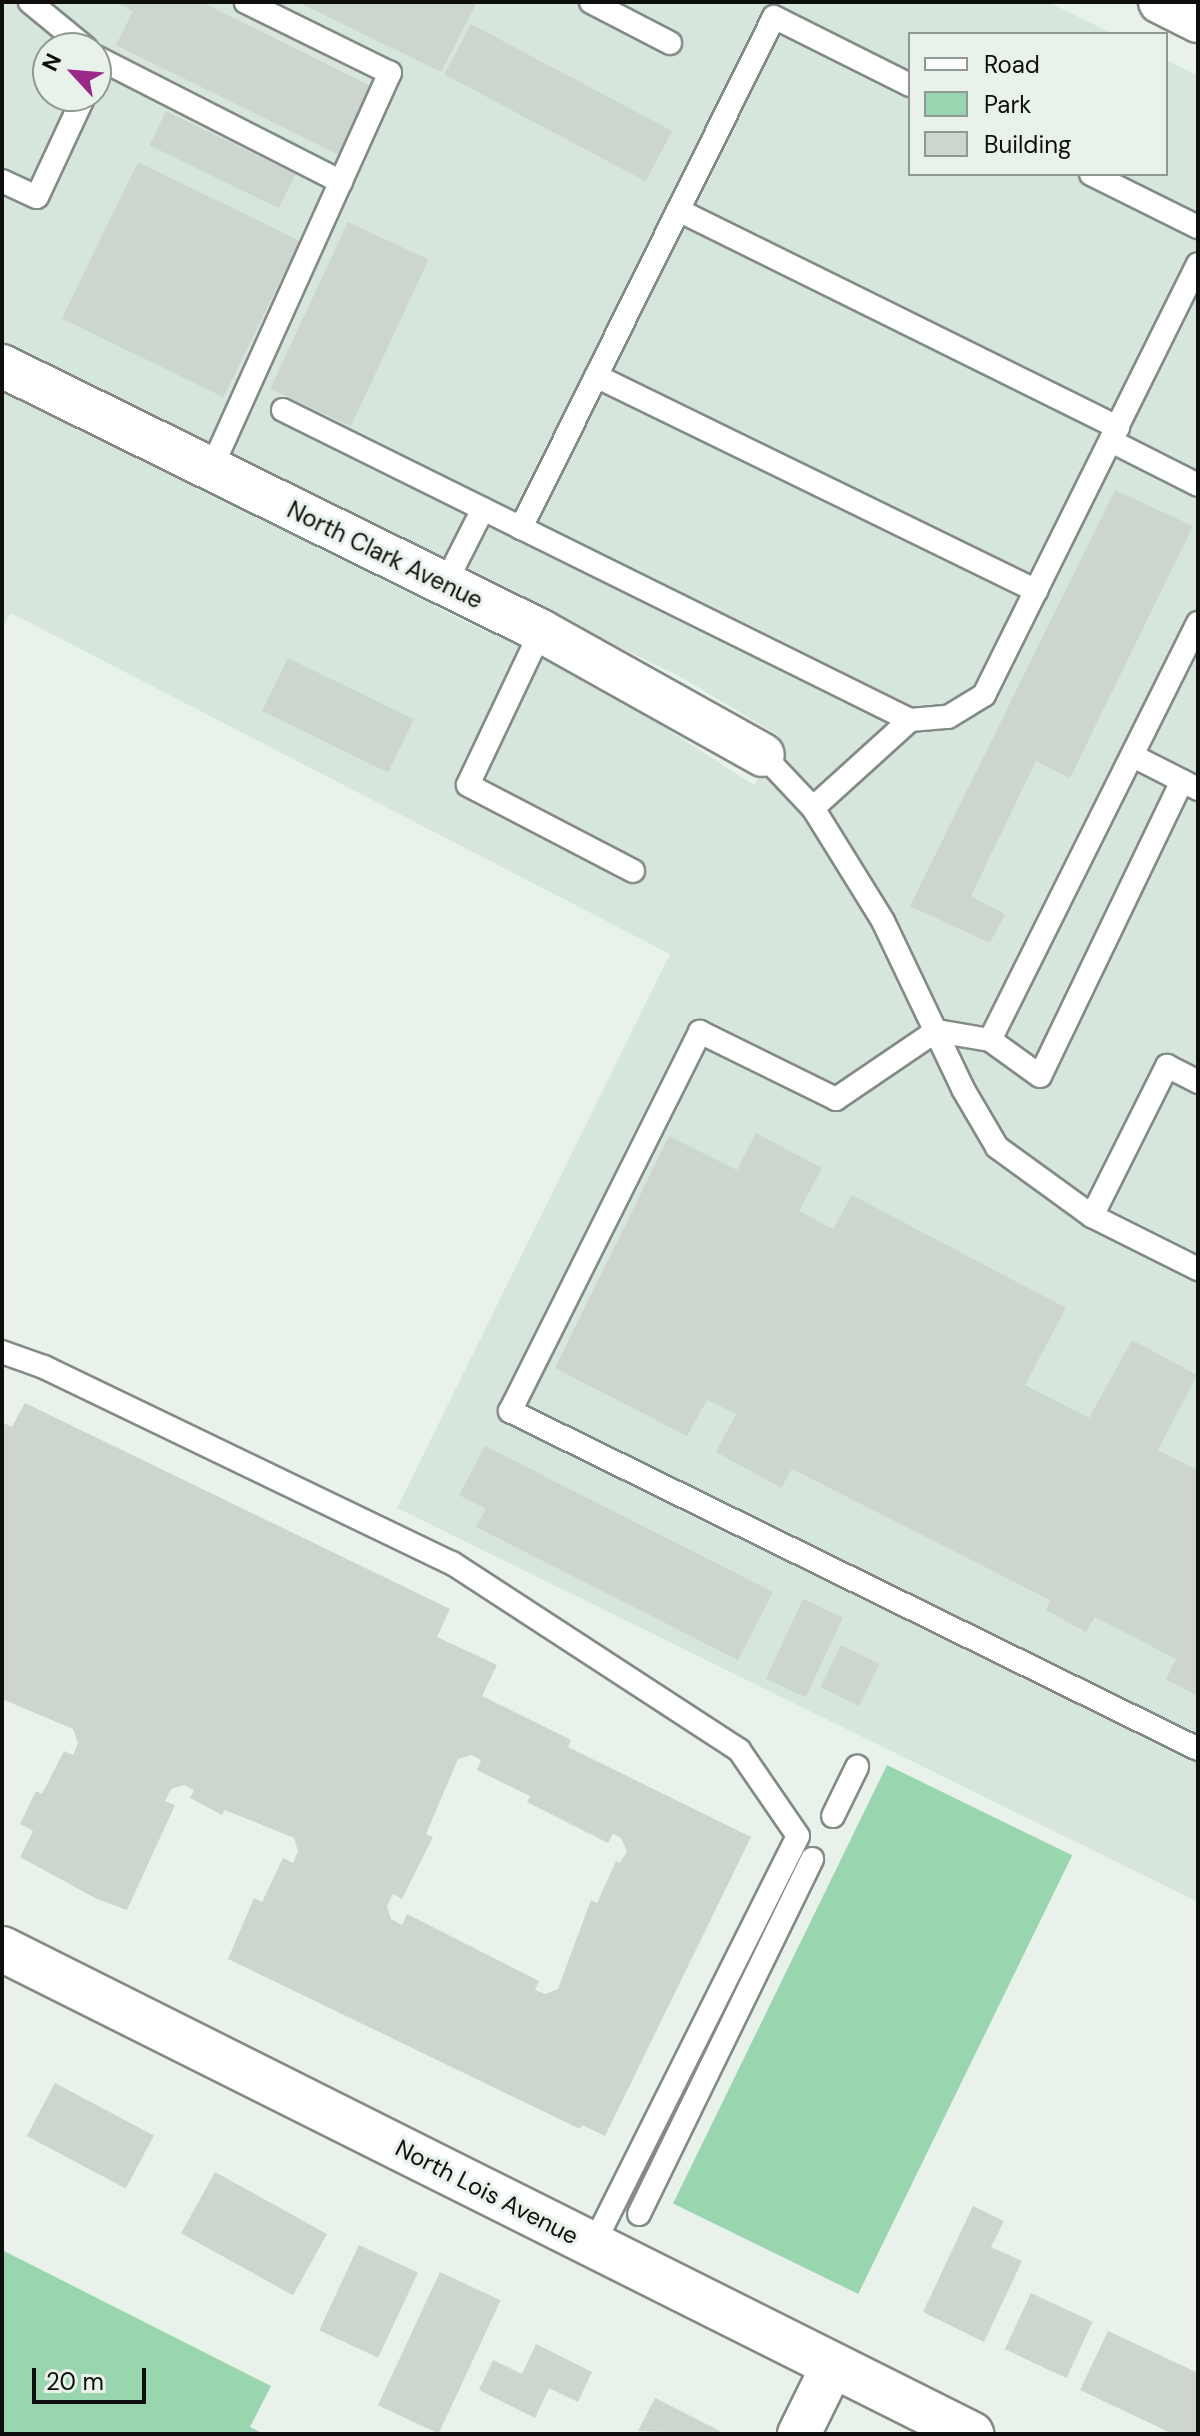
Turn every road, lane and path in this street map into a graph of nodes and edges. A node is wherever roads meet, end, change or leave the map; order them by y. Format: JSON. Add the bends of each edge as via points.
{"nodes":[{"id":1,"x":30,"y":2,"type":"edge"},
{"id":2,"x":246,"y":2,"type":"edge"},
{"id":3,"x":591,"y":2,"type":"edge"},
{"id":4,"x":1160,"y":2,"type":"edge"},
{"id":5,"x":1198,"y":21,"type":"edge"},
{"id":6,"x":64,"y":32,"type":"edge"},
{"id":7,"x":670,"y":43,"type":"dead end"},
{"id":8,"x":112,"y":68,"type":"edge"},
{"id":9,"x":908,"y":84,"type":"edge"},
{"id":10,"x":77,"y":112,"type":"edge"},
{"id":11,"x":1095,"y":176,"type":"edge"},
{"id":12,"x":2,"y":181,"type":"edge"},
{"id":13,"x":341,"y":182,"type":"junction"},
{"id":14,"x":678,"y":210,"type":"junction"},
{"id":15,"x":1198,"y":227,"type":"edge"},
{"id":16,"x":1198,"y":264,"type":"edge"},
{"id":17,"x":2,"y":366,"type":"edge"},
{"id":18,"x":596,"y":376,"type":"junction"},
{"id":19,"x":283,"y":410,"type":"dead end"},
{"id":20,"x":1114,"y":434,"type":"junction"},
{"id":21,"x":211,"y":469,"type":"junction"},
{"id":22,"x":1198,"y":485,"type":"edge"},
{"id":23,"x":483,"y":509,"type":"junction"},
{"id":24,"x":521,"y":528,"type":"junction"},
{"id":25,"x":445,"y":584,"type":"junction"},
{"id":26,"x":1036,"y":591,"type":"junction"},
{"id":27,"x":1198,"y":623,"type":"edge"},
{"id":28,"x":541,"y":631,"type":"junction"},
{"id":29,"x":1190,"y":659,"type":"edge"},
{"id":30,"x":910,"y":720,"type":"junction"},
{"id":31,"x":763,"y":755,"type":"joint"},
{"id":32,"x":1133,"y":756,"type":"junction"},
{"id":33,"x":1190,"y":785,"type":"edge"},
{"id":34,"x":813,"y":808,"type":"junction"},
{"id":35,"x":633,"y":871,"type":"dead end"},
{"id":36,"x":936,"y":1031,"type":"junction"},
{"id":37,"x":990,"y":1040,"type":"junction"},
{"id":38,"x":1198,"y":1082,"type":"edge"},
{"id":39,"x":1092,"y":1216,"type":"junction"},
{"id":40,"x":1198,"y":1269,"type":"edge"},
{"id":41,"x":2,"y":1352,"type":"edge"},
{"id":42,"x":1198,"y":1749,"type":"edge"},
{"id":43,"x":857,"y":1767,"type":"dead end"},
{"id":44,"x":833,"y":1816,"type":"dead end"},
{"id":45,"x":812,"y":1859,"type":"dead end"},
{"id":46,"x":2,"y":1949,"type":"edge"},
{"id":47,"x":639,"y":2214,"type":"dead end"},
{"id":48,"x":593,"y":2245,"type":"junction"},
{"id":49,"x":833,"y":2365,"type":"junction"},
{"id":50,"x":799,"y":2434,"type":"edge"},
{"id":51,"x":971,"y":2434,"type":"edge"}],
"edges":[{"from":1,"to":6,"type":"lane"},
{"from":2,"to":13,"type":"lane","via":[[390,73]]},
{"from":3,"to":7,"type":"lane"},
{"from":4,"to":5,"type":"street"},
{"from":8,"to":13,"type":"lane"},
{"from":9,"to":14,"type":"lane","via":[[774,17]]},
{"from":10,"to":12,"type":"lane","via":[[37,197]]},
{"from":11,"to":15,"type":"lane"},
{"from":13,"to":21,"type":"lane"},
{"from":14,"to":18,"type":"lane"},
{"from":14,"to":20,"type":"lane"},
{"from":16,"to":20,"type":"lane"},
{"from":17,"to":21,"type":"street","name":"North Clark Avenue"},
{"from":18,"to":24,"type":"lane"},
{"from":18,"to":26,"type":"lane"},
{"from":19,"to":23,"type":"lane"},
{"from":20,"to":22,"type":"lane"},
{"from":20,"to":26,"type":"lane"},
{"from":21,"to":25,"type":"street","name":"North Clark Avenue"},
{"from":23,"to":24,"type":"lane"},
{"from":23,"to":25,"type":"lane"},
{"from":24,"to":30,"type":"lane"},
{"from":25,"to":28,"type":"street","name":"North Clark Avenue"},
{"from":26,"to":30,"type":"lane","via":[[984,695],[948,717]]},
{"from":27,"to":29,"type":"lane"},
{"from":28,"to":31,"type":"street","name":"North Clark Avenue"},
{"from":28,"to":35,"type":"lane","via":[[468,785]]},
{"from":29,"to":32,"type":"lane"},
{"from":30,"to":34,"type":"lane"},
{"from":31,"to":34,"type":"lane"},
{"from":32,"to":33,"type":"lane"},
{"from":32,"to":37,"type":"lane"},
{"from":33,"to":37,"type":"lane","via":[[1040,1076]]},
{"from":34,"to":36,"type":"lane","via":[[883,921]]},
{"from":36,"to":37,"type":"lane"},
{"from":36,"to":39,"type":"lane","via":[[997,1147]]},
{"from":36,"to":42,"type":"lane","via":[[836,1099],[700,1032],[510,1411]]},
{"from":38,"to":39,"type":"lane","via":[[1167,1066]]},
{"from":39,"to":40,"type":"lane"},
{"from":41,"to":48,"type":"lane","via":[[452,1563],[739,1750],[798,1836]]},
{"from":43,"to":44,"type":"lane"},
{"from":45,"to":47,"type":"lane"},
{"from":46,"to":48,"type":"street","name":"North Lois Avenue"},
{"from":48,"to":49,"type":"street","name":"North Lois Avenue"},
{"from":49,"to":50,"type":"street"},
{"from":49,"to":51,"type":"street","name":"North Lois Avenue"}]}
